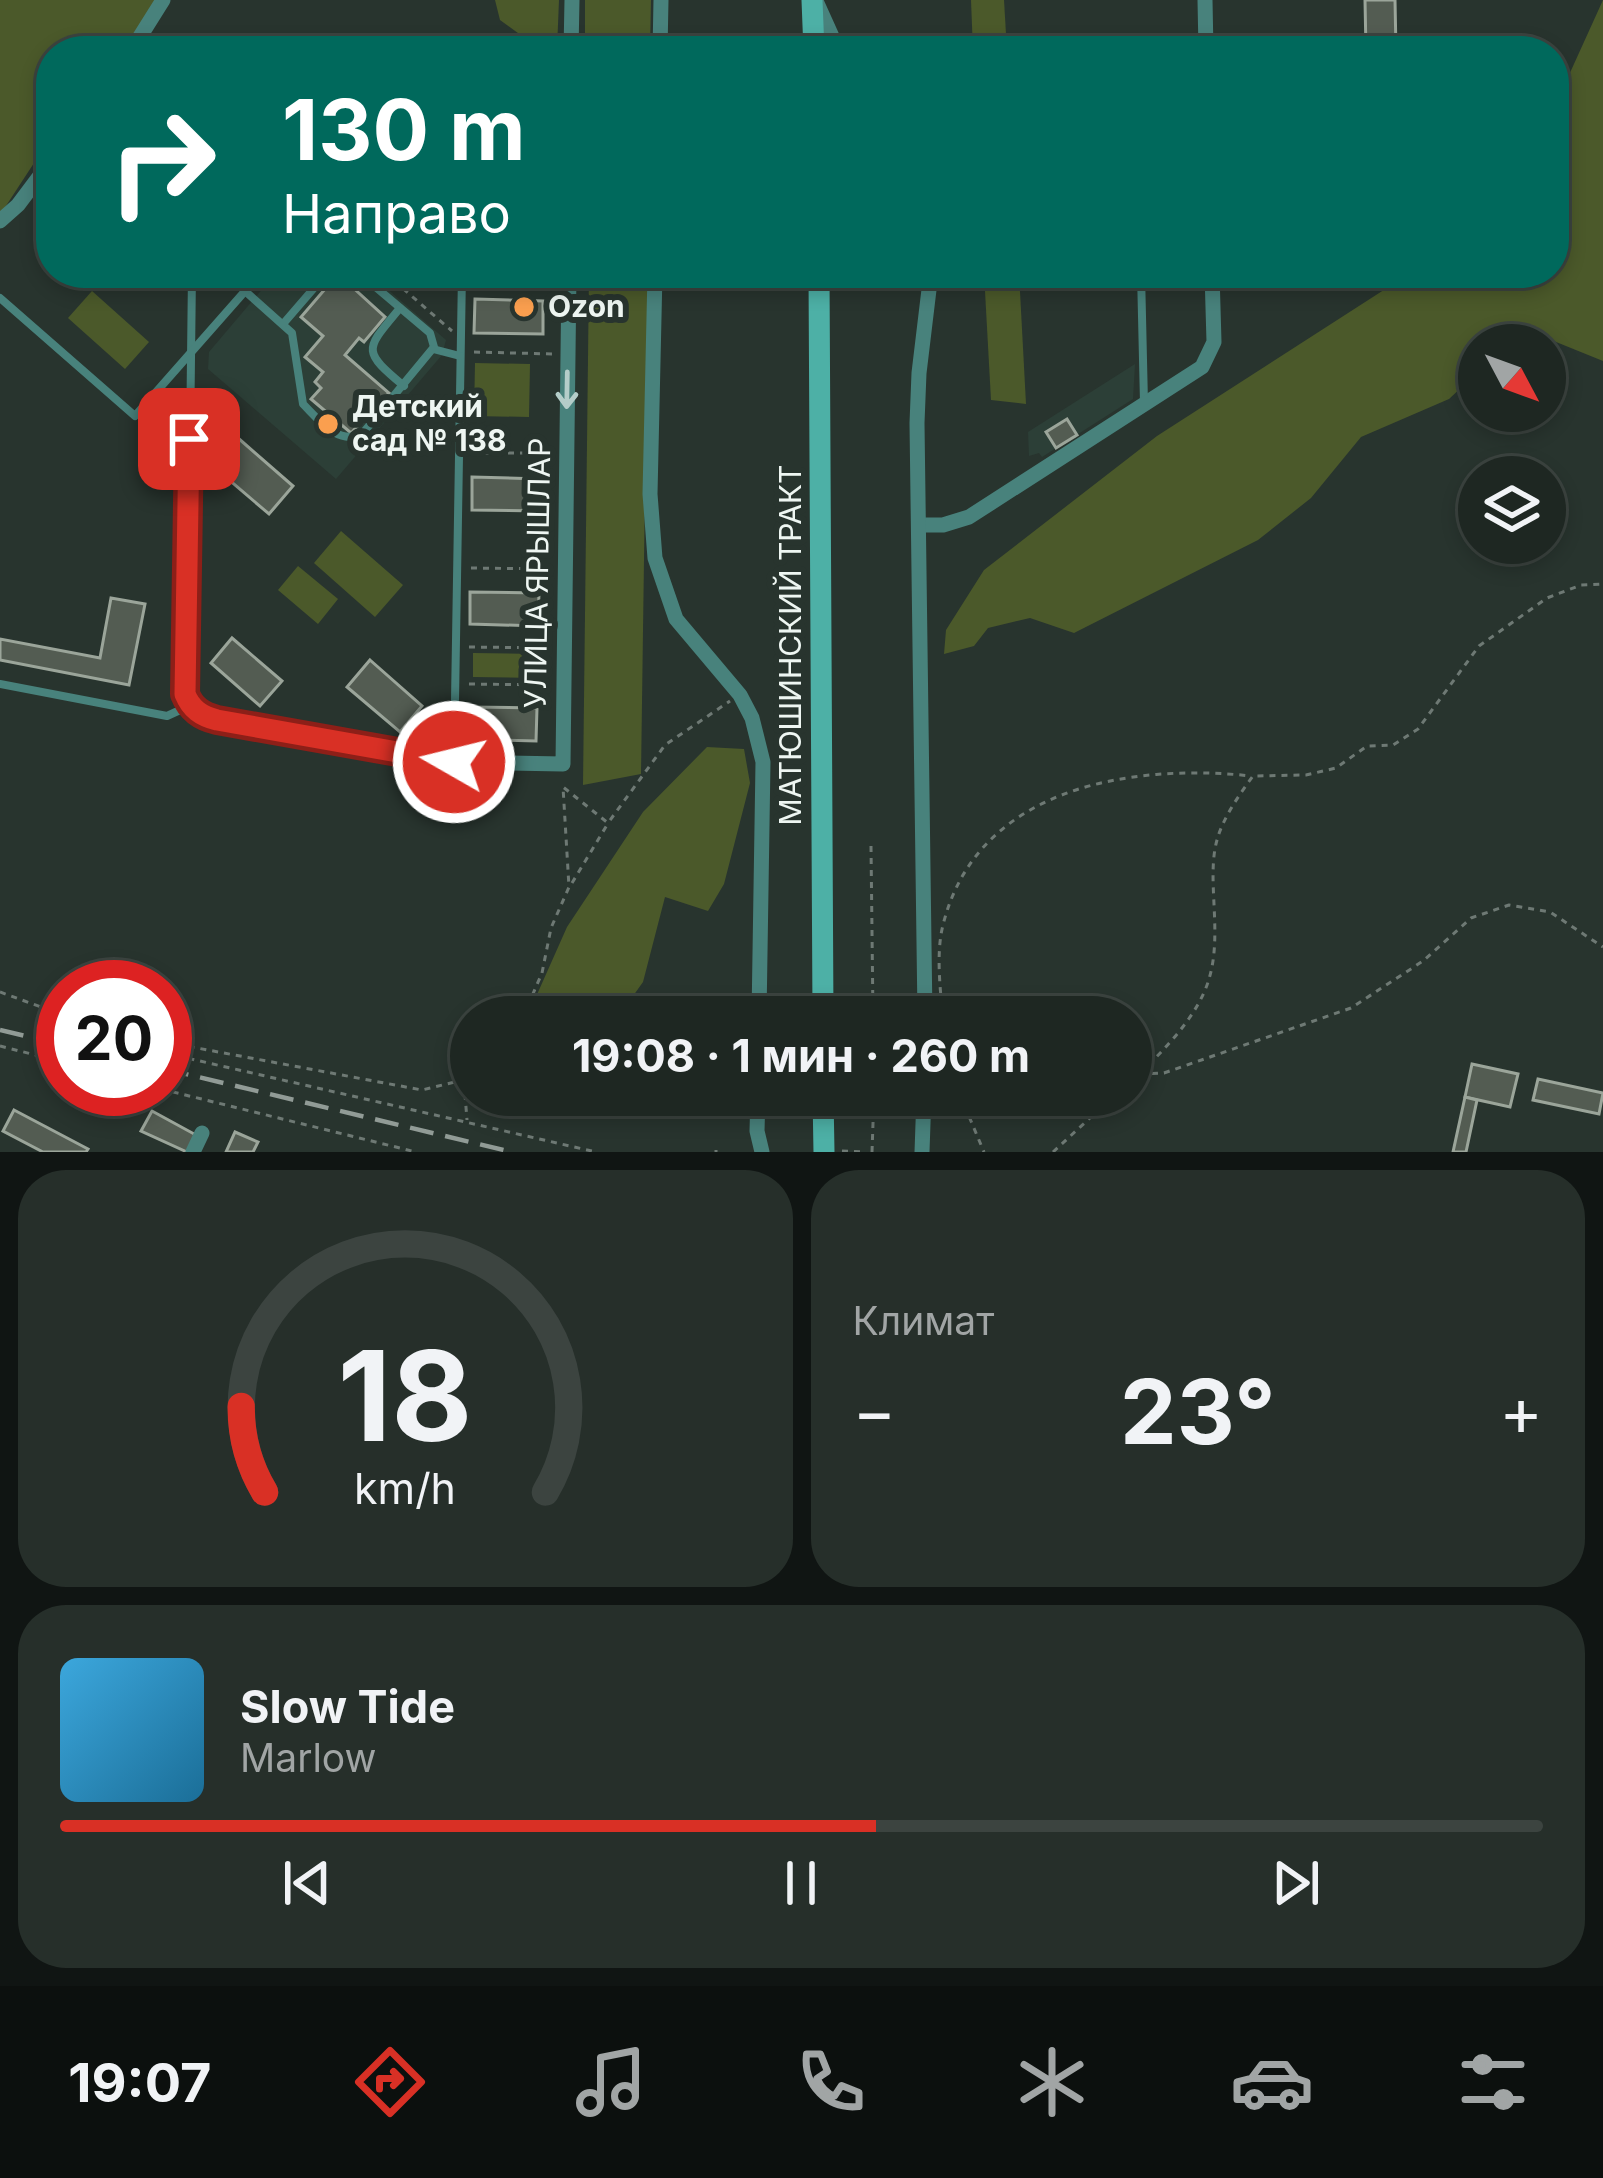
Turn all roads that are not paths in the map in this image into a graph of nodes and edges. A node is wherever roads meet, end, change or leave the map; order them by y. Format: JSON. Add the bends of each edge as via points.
{"nodes":[{"id":1,"x":163,"y":0,"type":"edge"},
{"id":2,"x":572,"y":0,"type":"edge"},
{"id":3,"x":661,"y":0,"type":"edge"},
{"id":4,"x":814,"y":0,"type":"edge"},
{"id":5,"x":1205,"y":0,"type":"edge"},
{"id":6,"x":140,"y":36,"type":"edge"},
{"id":7,"x":571,"y":36,"type":"edge"},
{"id":8,"x":660,"y":36,"type":"edge"},
{"id":9,"x":814,"y":36,"type":"edge"},
{"id":10,"x":834,"y":36,"type":"edge"},
{"id":11,"x":1206,"y":36,"type":"edge"},
{"id":12,"x":36,"y":181,"type":"edge"},
{"id":13,"x":0,"y":221,"type":"edge"},
{"id":14,"x":192,"y":288,"type":"edge"},
{"id":15,"x":248,"y":288,"type":"edge"},
{"id":16,"x":314,"y":288,"type":"edge"},
{"id":17,"x":377,"y":288,"type":"edge"},
{"id":18,"x":462,"y":288,"type":"edge"},
{"id":19,"x":568,"y":288,"type":"edge"},
{"id":20,"x":655,"y":288,"type":"edge"},
{"id":21,"x":819,"y":288,"type":"edge"},
{"id":22,"x":929,"y":288,"type":"edge"},
{"id":23,"x":1141,"y":288,"type":"edge"},
{"id":24,"x":1212,"y":288,"type":"edge"},
{"id":25,"x":245,"y":291,"type":"junction"},
{"id":26,"x":0,"y":298,"type":"edge"},
{"id":27,"x":400,"y":308,"type":"junction"},
{"id":28,"x":283,"y":324,"type":"junction"},
{"id":29,"x":434,"y":349,"type":"junction"},
{"id":30,"x":191,"y":354,"type":"junction"},
{"id":31,"x":460,"y":354,"type":"junction"},
{"id":32,"x":404,"y":386,"type":"junction"},
{"id":33,"x":1144,"y":404,"type":"junction"},
{"id":34,"x":921,"y":525,"type":"junction"},
{"id":35,"x":0,"y":684,"type":"edge"},
{"id":36,"x":191,"y":705,"type":"junction"},
{"id":37,"x":454,"y":762,"type":"junction"},
{"id":38,"x":759,"y":996,"type":"edge"},
{"id":39,"x":823,"y":996,"type":"edge"},
{"id":40,"x":925,"y":996,"type":"edge"},
{"id":41,"x":757,"y":1116,"type":"edge"},
{"id":42,"x":824,"y":1116,"type":"edge"},
{"id":43,"x":923,"y":1116,"type":"edge"},
{"id":44,"x":202,"y":1133,"type":"dead end"},
{"id":45,"x":824,"y":1151,"type":"edge"},
{"id":46,"x":193,"y":1152,"type":"edge"},
{"id":47,"x":762,"y":1152,"type":"edge"},
{"id":48,"x":922,"y":1152,"type":"edge"}],
"edges":[{"from":1,"to":6,"type":"street"},
{"from":2,"to":7,"type":"street"},
{"from":3,"to":8,"type":"street"},
{"from":4,"to":9,"type":"main road"},
{"from":4,"to":10,"type":"street"},
{"from":5,"to":11,"type":"street"},
{"from":12,"to":13,"type":"street"},
{"from":14,"to":30,"type":"lane"},
{"from":15,"to":25,"type":"lane"},
{"from":16,"to":28,"type":"lane"},
{"from":17,"to":27,"type":"lane"},
{"from":18,"to":31,"type":"lane"},
{"from":19,"to":37,"type":"street","name":"УЛИЦА ЯРЫШЛАР","one_way":true,"via":[[563,764]]},
{"from":20,"to":38,"type":"street","via":[[655,559],[676,620],[740,695],[759,740]]},
{"from":21,"to":39,"type":"main road","name":"МАТЮШИНСКИЙ ТРАКТ"},
{"from":22,"to":34,"type":"street","via":[[919,373]]},
{"from":23,"to":33,"type":"lane"},
{"from":24,"to":33,"type":"street","via":[[1209,358]]},
{"from":25,"to":28,"type":"lane"},
{"from":25,"to":30,"type":"lane"},
{"from":26,"to":30,"type":"lane","via":[[135,416]]},
{"from":27,"to":29,"type":"lane","via":[[430,334]]},
{"from":27,"to":32,"type":"lane","via":[[370,352]]},
{"from":28,"to":32,"type":"lane","via":[[294,338],[301,401],[341,438],[359,436]]},
{"from":29,"to":31,"type":"lane"},
{"from":29,"to":32,"type":"lane"},
{"from":30,"to":36,"type":"lane","via":[[185,694]]},
{"from":31,"to":37,"type":"lane"},
{"from":33,"to":34,"type":"street","via":[[968,518]]},
{"from":34,"to":40,"type":"street"},
{"from":35,"to":36,"type":"lane","via":[[167,716]]},
{"from":36,"to":37,"type":"lane","via":[[217,720]]},
{"from":41,"to":47,"type":"street"},
{"from":42,"to":45,"type":"main road"},
{"from":43,"to":48,"type":"street"},
{"from":44,"to":46,"type":"street"}]}
